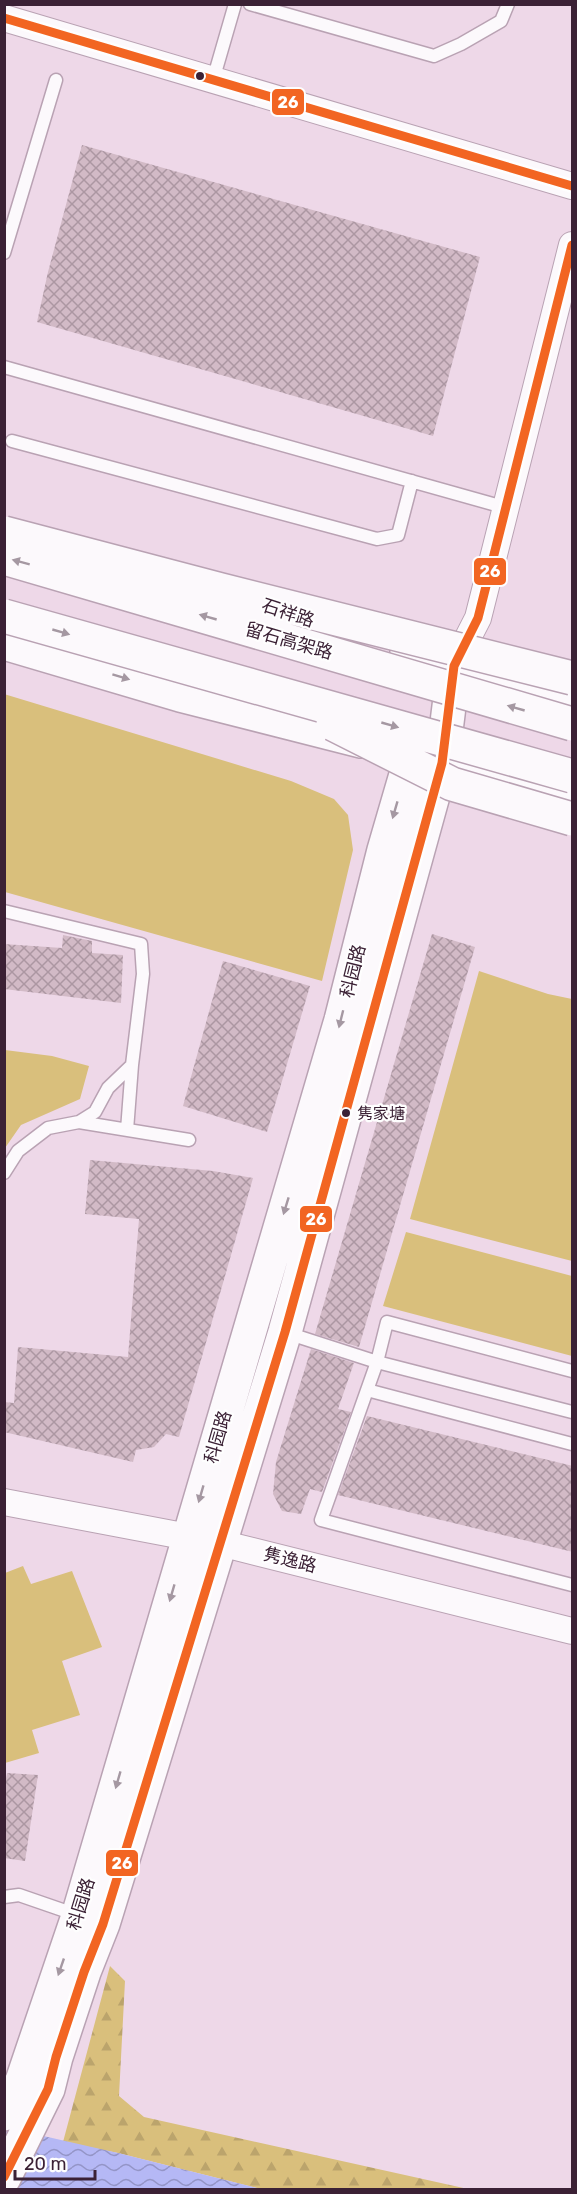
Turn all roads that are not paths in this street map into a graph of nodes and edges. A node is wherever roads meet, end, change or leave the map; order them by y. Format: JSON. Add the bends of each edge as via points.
{"nodes":[{"id":1,"x":236,"y":4,"type":"edge"},
{"id":2,"x":250,"y":4,"type":"edge"},
{"id":3,"x":508,"y":4,"type":"edge"},
{"id":4,"x":4,"y":18,"type":"edge"},
{"id":5,"x":56,"y":80,"type":"dead end"},
{"id":6,"x":213,"y":80,"type":"junction"},
{"id":7,"x":573,"y":186,"type":"edge"},
{"id":8,"x":573,"y":245,"type":"edge"},
{"id":9,"x":4,"y":254,"type":"edge"},
{"id":10,"x":4,"y":367,"type":"edge"},
{"id":11,"x":12,"y":441,"type":"dead end"},
{"id":12,"x":412,"y":482,"type":"junction"},
{"id":13,"x":507,"y":508,"type":"junction"},
{"id":14,"x":4,"y":525,"type":"edge"},
{"id":15,"x":4,"y":533,"type":"edge"},
{"id":16,"x":4,"y":558,"type":"edge"},
{"id":17,"x":4,"y":616,"type":"edge"},
{"id":18,"x":4,"y":643,"type":"edge"},
{"id":19,"x":454,"y":666,"type":"junction"},
{"id":20,"x":573,"y":678,"type":"edge"},
{"id":21,"x":267,"y":690,"type":"junction"},
{"id":22,"x":573,"y":700,"type":"edge"},
{"id":23,"x":573,"y":724,"type":"edge"},
{"id":24,"x":427,"y":758,"type":"junction"},
{"id":25,"x":573,"y":776,"type":"edge"},
{"id":26,"x":573,"y":800,"type":"edge"},
{"id":27,"x":573,"y":819,"type":"edge"},
{"id":28,"x":4,"y":911,"type":"edge"},
{"id":29,"x":132,"y":1065,"type":"junction"},
{"id":30,"x":79,"y":1122,"type":"junction"},
{"id":31,"x":127,"y":1130,"type":"junction"},
{"id":32,"x":189,"y":1140,"type":"dead end"},
{"id":33,"x":4,"y":1173,"type":"edge"},
{"id":34,"x":285,"y":1332,"type":"junction"},
{"id":35,"x":377,"y":1362,"type":"junction"},
{"id":36,"x":573,"y":1371,"type":"edge"},
{"id":37,"x":367,"y":1390,"type":"junction"},
{"id":38,"x":573,"y":1412,"type":"edge"},
{"id":39,"x":573,"y":1444,"type":"edge"},
{"id":40,"x":4,"y":1502,"type":"edge"},
{"id":41,"x":188,"y":1537,"type":"junction"},
{"id":42,"x":220,"y":1543,"type":"junction"},
{"id":43,"x":573,"y":1585,"type":"edge"},
{"id":44,"x":573,"y":1630,"type":"edge"},
{"id":45,"x":4,"y":1897,"type":"edge"},
{"id":46,"x":91,"y":1920,"type":"junction"},
{"id":47,"x":17,"y":2111,"type":"edge"},
{"id":48,"x":4,"y":2178,"type":"edge"}],
"edges":[{"from":1,"to":6,"type":"lane"},
{"from":2,"to":3,"type":"lane","via":[[434,56],[501,21]]},
{"from":4,"to":6,"type":"street"},
{"from":5,"to":9,"type":"lane"},
{"from":6,"to":7,"type":"street"},
{"from":8,"to":13,"type":"street","name":"科园路"},
{"from":10,"to":12,"type":"lane"},
{"from":11,"to":12,"type":"lane","via":[[377,539],[398,535]]},
{"from":12,"to":13,"type":"lane"},
{"from":13,"to":19,"type":"street","name":"科园路","via":[[478,618]]},
{"from":14,"to":19,"type":"main road","name":"石祥路"},
{"from":15,"to":20,"type":"main road","bridge":true},
{"from":23,"to":16,"type":"main road","name":"留石高架路","one_way":true,"bridge":true},
{"from":17,"to":21,"type":"main road","one_way":true,"bridge":true},
{"from":18,"to":24,"type":"main road","one_way":true,"via":[[180,695]]},
{"from":19,"to":22,"type":"main road","name":"石祥路"},
{"from":19,"to":24,"type":"main road","name":"科园路"},
{"from":21,"to":25,"type":"main road","one_way":true,"bridge":true},
{"from":21,"to":27,"type":"main road","bridge":true,"via":[[452,784]]},
{"from":24,"to":26,"type":"main road"},
{"from":24,"to":34,"type":"main road","name":"科园路"},
{"from":24,"to":41,"type":"main road","name":"科园路","one_way":true,"via":[[384,850],[341,1020]]},
{"from":28,"to":29,"type":"lane","via":[[141,944],[143,974]]},
{"from":29,"to":30,"type":"lane","via":[[108,1088],[95,1112]]},
{"from":29,"to":31,"type":"lane"},
{"from":30,"to":31,"type":"lane"},
{"from":30,"to":33,"type":"lane","via":[[48,1128],[18,1151]]},
{"from":31,"to":32,"type":"lane"},
{"from":34,"to":35,"type":"lane"},
{"from":34,"to":42,"type":"main road","name":"科园路"},
{"from":35,"to":36,"type":"lane","via":[[387,1322]]},
{"from":35,"to":37,"type":"lane"},
{"from":35,"to":38,"type":"lane"},
{"from":37,"to":39,"type":"lane"},
{"from":37,"to":43,"type":"lane","via":[[321,1520]]},
{"from":40,"to":41,"type":"street","name":"隽逸路"},
{"from":41,"to":42,"type":"street","name":"隽逸路"},
{"from":41,"to":46,"type":"main road","name":"科园路","one_way":true},
{"from":42,"to":44,"type":"street","name":"隽逸路"},
{"from":42,"to":46,"type":"main road","name":"科园路"},
{"from":45,"to":46,"type":"lane","via":[[19,1895]]},
{"from":46,"to":47,"type":"main road","name":"科园路","via":[[84,1972],[48,2089]]},
{"from":47,"to":48,"type":"main road","name":"科园路"}]}
